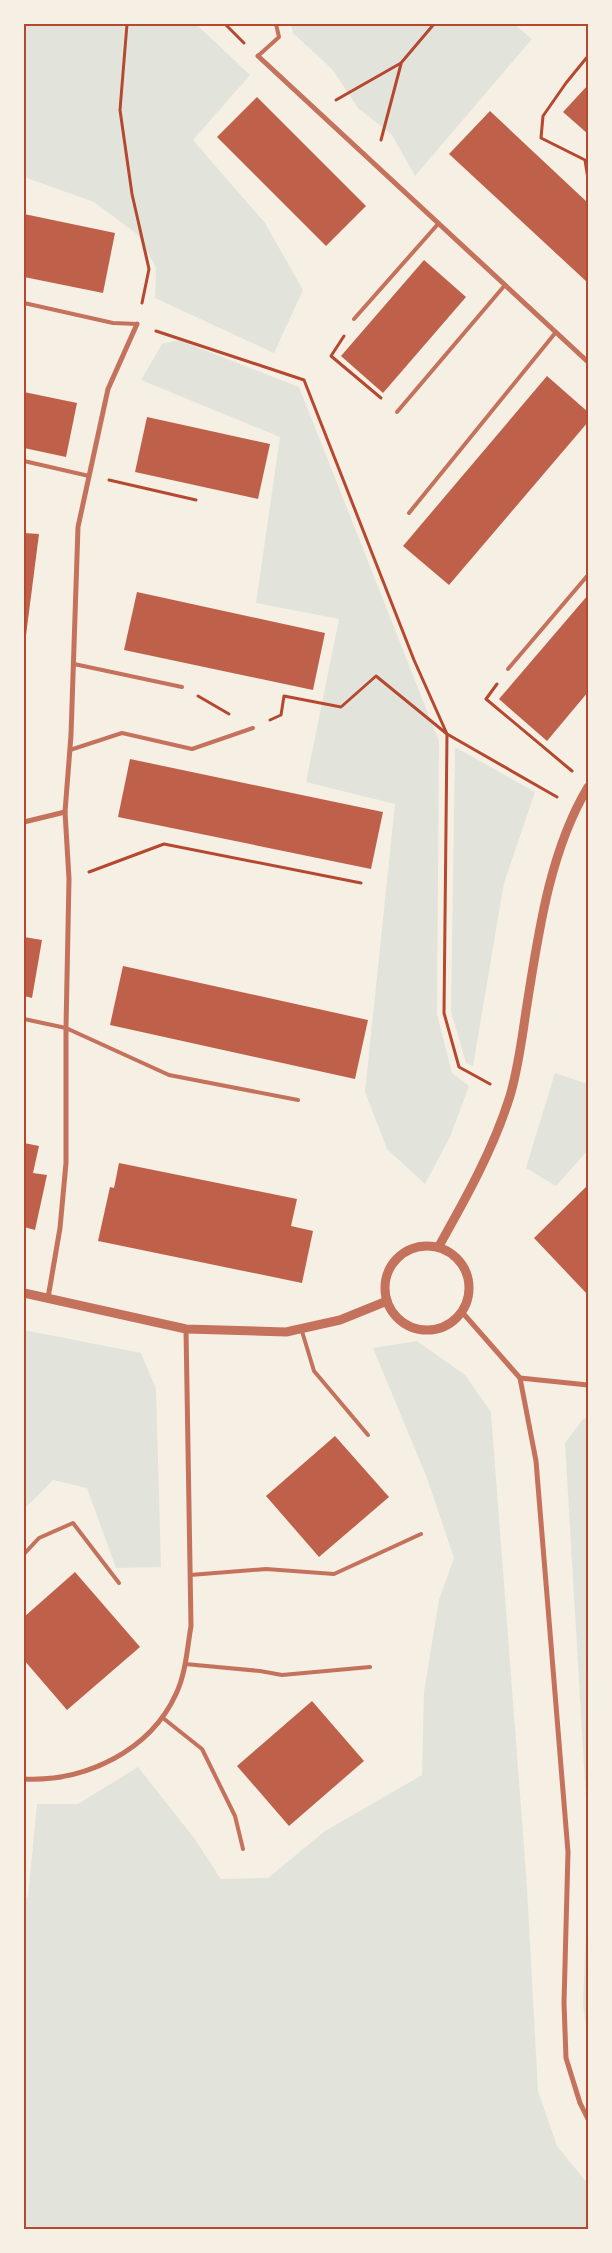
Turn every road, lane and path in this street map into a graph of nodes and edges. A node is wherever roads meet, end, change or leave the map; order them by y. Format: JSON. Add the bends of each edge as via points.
{"nodes":[{"id":1,"x":127,"y":24,"type":"edge"},
{"id":2,"x":225,"y":24,"type":"edge"},
{"id":3,"x":276,"y":24,"type":"edge"},
{"id":4,"x":434,"y":24,"type":"edge"},
{"id":5,"x":258,"y":56,"type":"junction"},
{"id":6,"x":588,"y":56,"type":"edge"},
{"id":7,"x":401,"y":63,"type":"junction"},
{"id":8,"x":316,"y":111,"type":"junction"},
{"id":9,"x":374,"y":164,"type":"junction"},
{"id":10,"x":588,"y":179,"type":"edge"},
{"id":11,"x":438,"y":224,"type":"junction"},
{"id":12,"x":505,"y":285,"type":"junction"},
{"id":13,"x":24,"y":303,"type":"edge"},
{"id":14,"x":354,"y":320,"type":"joint"},
{"id":15,"x":137,"y":324,"type":"junction"},
{"id":16,"x":556,"y":332,"type":"junction"},
{"id":17,"x":588,"y":362,"type":"edge"},
{"id":18,"x":397,"y":412,"type":"joint"},
{"id":19,"x":24,"y":461,"type":"edge"},
{"id":20,"x":89,"y":476,"type":"junction"},
{"id":21,"x":196,"y":500,"type":"dead end"},
{"id":22,"x":409,"y":513,"type":"dead end"},
{"id":23,"x":588,"y":575,"type":"edge"},
{"id":24,"x":74,"y":664,"type":"junction"},
{"id":25,"x":508,"y":669,"type":"joint"},
{"id":26,"x":182,"y":687,"type":"joint"},
{"id":27,"x":253,"y":728,"type":"junction"},
{"id":28,"x":447,"y":734,"type":"junction"},
{"id":29,"x":70,"y":750,"type":"junction"},
{"id":30,"x":574,"y":772,"type":"dead end"},
{"id":31,"x":588,"y":787,"type":"edge"},
{"id":32,"x":576,"y":808,"type":"junction"},
{"id":33,"x":65,"y":812,"type":"junction"},
{"id":34,"x":24,"y":822,"type":"edge"},
{"id":35,"x":69,"y":879,"type":"junction"},
{"id":36,"x":361,"y":883,"type":"dead end"},
{"id":37,"x":24,"y":1019,"type":"edge"},
{"id":38,"x":66,"y":1028,"type":"junction"},
{"id":39,"x":510,"y":1096,"type":"junction"},
{"id":40,"x":298,"y":1100,"type":"dead end"},
{"id":41,"x":439,"y":1246,"type":"junction"},
{"id":42,"x":24,"y":1293,"type":"edge"},
{"id":43,"x":48,"y":1298,"type":"junction"},
{"id":44,"x":387,"y":1301,"type":"junction"},
{"id":45,"x":462,"y":1312,"type":"junction"},
{"id":46,"x":301,"y":1328,"type":"junction"},
{"id":47,"x":186,"y":1329,"type":"junction"},
{"id":48,"x":520,"y":1378,"type":"junction"},
{"id":49,"x":588,"y":1385,"type":"edge"},
{"id":50,"x":368,"y":1435,"type":"dead end"},
{"id":51,"x":421,"y":1534,"type":"dead end"},
{"id":52,"x":24,"y":1554,"type":"edge"},
{"id":53,"x":190,"y":1575,"type":"junction"},
{"id":54,"x":119,"y":1583,"type":"dead end"},
{"id":55,"x":186,"y":1664,"type":"junction"},
{"id":56,"x":370,"y":1667,"type":"dead end"},
{"id":57,"x":163,"y":1718,"type":"junction"},
{"id":58,"x":24,"y":1778,"type":"edge"},
{"id":59,"x":242,"y":1849,"type":"dead end"},
{"id":60,"x":588,"y":2120,"type":"edge"}],
"edges":[{"from":1,"to":15,"type":"path","via":[[120,110],[132,194],[149,269]]},
{"from":2,"to":5,"type":"path"},
{"from":3,"to":5,"type":"lane","via":[[280,37]]},
{"from":4,"to":7,"type":"path"},
{"from":5,"to":8,"type":"street"},
{"from":6,"to":10,"type":"path","via":[[544,116],[541,138],[585,160]]},
{"from":7,"to":8,"type":"path"},
{"from":7,"to":9,"type":"path"},
{"from":8,"to":9,"type":"street"},
{"from":9,"to":11,"type":"street"},
{"from":11,"to":12,"type":"street"},
{"from":11,"to":14,"type":"lane"},
{"from":12,"to":16,"type":"street"},
{"from":12,"to":18,"type":"lane"},
{"from":13,"to":15,"type":"lane","via":[[112,323]]},
{"from":14,"to":18,"type":"path","via":[[331,356]]},
{"from":15,"to":20,"type":"street","via":[[108,389]]},
{"from":15,"to":28,"type":"path","via":[[304,380],[414,660]]},
{"from":16,"to":17,"type":"street"},
{"from":16,"to":22,"type":"lane"},
{"from":19,"to":20,"type":"lane"},
{"from":20,"to":21,"type":"path"},
{"from":20,"to":24,"type":"street","via":[[78,527]]},
{"from":23,"to":25,"type":"lane"},
{"from":24,"to":26,"type":"lane"},
{"from":24,"to":29,"type":"street"},
{"from":25,"to":30,"type":"path","via":[[486,699]]},
{"from":26,"to":27,"type":"path"},
{"from":27,"to":28,"type":"path","via":[[281,715],[284,696],[341,707],[376,676]]},
{"from":27,"to":29,"type":"lane","via":[[192,749],[122,733]]},
{"from":28,"to":32,"type":"path"},
{"from":28,"to":39,"type":"path","via":[[444,1013],[459,1067]]},
{"from":29,"to":33,"type":"street"},
{"from":31,"to":32,"type":"street"},
{"from":32,"to":39,"type":"street","via":[[559,850],[537,947]]},
{"from":33,"to":34,"type":"street"},
{"from":33,"to":35,"type":"street"},
{"from":35,"to":36,"type":"path","via":[[164,844]]},
{"from":35,"to":38,"type":"street"},
{"from":37,"to":38,"type":"lane"},
{"from":38,"to":40,"type":"lane","via":[[169,1075]]},
{"from":38,"to":43,"type":"street","via":[[66,1163],[60,1228]]},
{"from":39,"to":41,"type":"street","via":[[483,1167]]},
{"from":41,"to":44,"type":"street","via":[[413,1247],[392,1263],[385,1288]]},
{"from":41,"to":45,"type":"street","via":[[461,1261],[468,1273],[469,1293]]},
{"from":42,"to":43,"type":"street"},
{"from":43,"to":47,"type":"street"},
{"from":44,"to":45,"type":"street","via":[[403,1322],[428,1330],[454,1322]]},
{"from":44,"to":46,"type":"street","via":[[340,1320]]},
{"from":45,"to":48,"type":"street"},
{"from":46,"to":47,"type":"street","via":[[286,1332]]},
{"from":46,"to":50,"type":"lane","via":[[314,1371]]},
{"from":47,"to":53,"type":"street"},
{"from":48,"to":49,"type":"street"},
{"from":48,"to":60,"type":"street","via":[[536,1461],[568,1852],[564,2003],[566,2058]]},
{"from":51,"to":53,"type":"lane","via":[[334,1574],[266,1569]]},
{"from":52,"to":54,"type":"lane","via":[[39,1538],[73,1523]]},
{"from":53,"to":55,"type":"street","via":[[191,1626]]},
{"from":55,"to":56,"type":"lane","via":[[282,1675]]},
{"from":55,"to":57,"type":"street"},
{"from":57,"to":58,"type":"street","via":[[144,1740],[100,1766],[74,1774]]},
{"from":57,"to":59,"type":"lane","via":[[202,1749],[235,1816]]}]}
